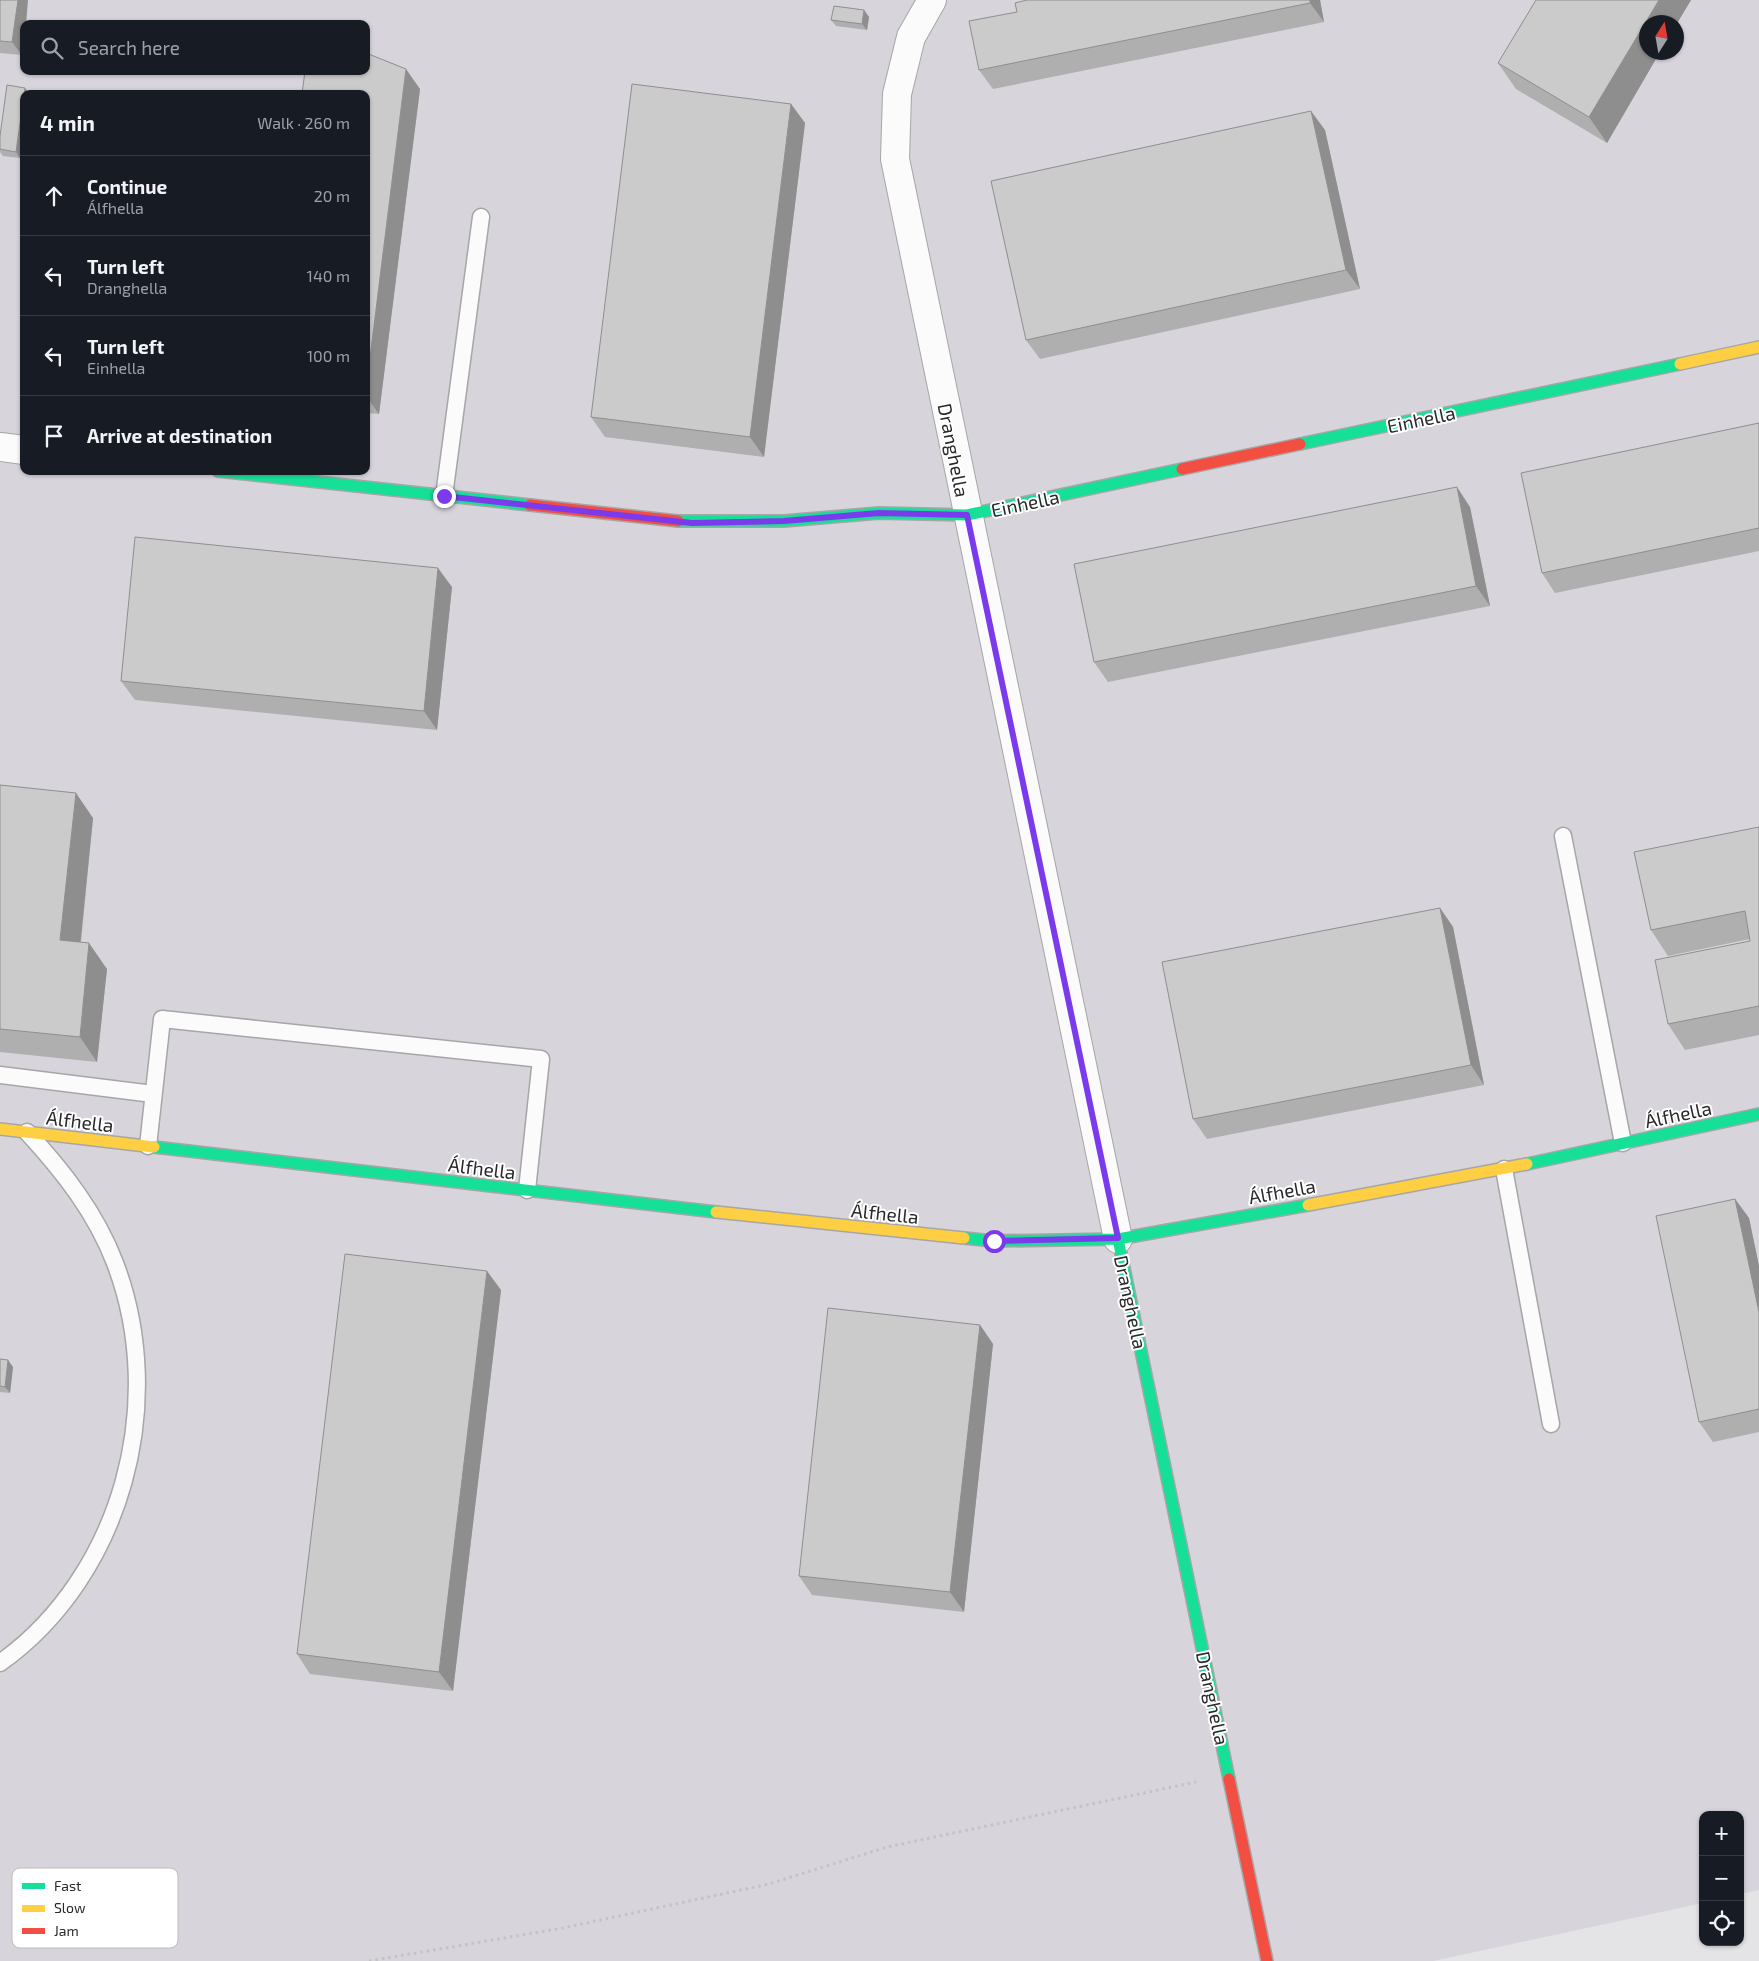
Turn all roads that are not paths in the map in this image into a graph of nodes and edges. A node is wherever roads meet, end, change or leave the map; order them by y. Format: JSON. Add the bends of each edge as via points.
{"nodes":[{"id":1,"x":932,"y":0,"type":"edge"},
{"id":2,"x":481,"y":217,"type":"dead end"},
{"id":3,"x":1759,"y":347,"type":"edge"},
{"id":4,"x":0,"y":447,"type":"edge"},
{"id":5,"x":20,"y":450,"type":"edge"},
{"id":6,"x":254,"y":475,"type":"edge"},
{"id":7,"x":444,"y":496,"type":"junction"},
{"id":8,"x":967,"y":515,"type":"junction"},
{"id":9,"x":1563,"y":836,"type":"dead end"},
{"id":10,"x":0,"y":1075,"type":"edge"},
{"id":11,"x":153,"y":1094,"type":"junction"},
{"id":12,"x":1759,"y":1114,"type":"edge"},
{"id":13,"x":0,"y":1129,"type":"edge"},
{"id":14,"x":26,"y":1132,"type":"junction"},
{"id":15,"x":1623,"y":1143,"type":"junction"},
{"id":16,"x":148,"y":1146,"type":"junction"},
{"id":17,"x":1504,"y":1169,"type":"junction"},
{"id":18,"x":527,"y":1190,"type":"junction"},
{"id":19,"x":1118,"y":1238,"type":"junction"},
{"id":20,"x":1551,"y":1424,"type":"dead end"},
{"id":21,"x":0,"y":1663,"type":"edge"},
{"id":22,"x":1267,"y":1961,"type":"edge"}],
"edges":[{"from":1,"to":8,"type":"street","name":"Dranghella","via":[[911,37],[898,94],[895,159]]},
{"from":2,"to":7,"type":"lane"},
{"from":3,"to":8,"type":"street","name":"Einhella"},
{"from":4,"to":5,"type":"street"},
{"from":6,"to":7,"type":"street","name":"Einhella"},
{"from":7,"to":8,"type":"street","name":"Einhella","via":[[692,523],[784,521],[879,513]]},
{"from":8,"to":19,"type":"street","name":"Dranghella"},
{"from":9,"to":15,"type":"lane"},
{"from":10,"to":11,"type":"lane"},
{"from":11,"to":16,"type":"lane"},
{"from":11,"to":18,"type":"lane","via":[[162,1018],[541,1059]]},
{"from":12,"to":15,"type":"street","name":"Álfhella"},
{"from":13,"to":14,"type":"street","name":"Álfhella"},
{"from":14,"to":16,"type":"street","name":"Álfhella"},
{"from":14,"to":21,"type":"lane","via":[[78,1193],[115,1263],[134,1339],[138,1379],[130,1458],[120,1496],[105,1533],[64,1601],[37,1631]]},
{"from":15,"to":17,"type":"street","name":"Álfhella"},
{"from":16,"to":18,"type":"street","name":"Álfhella"},
{"from":17,"to":19,"type":"street","name":"Álfhella"},
{"from":17,"to":20,"type":"lane"},
{"from":18,"to":19,"type":"street","name":"Álfhella","via":[[994,1241]]},
{"from":19,"to":22,"type":"street","name":"Dranghella"}]}
